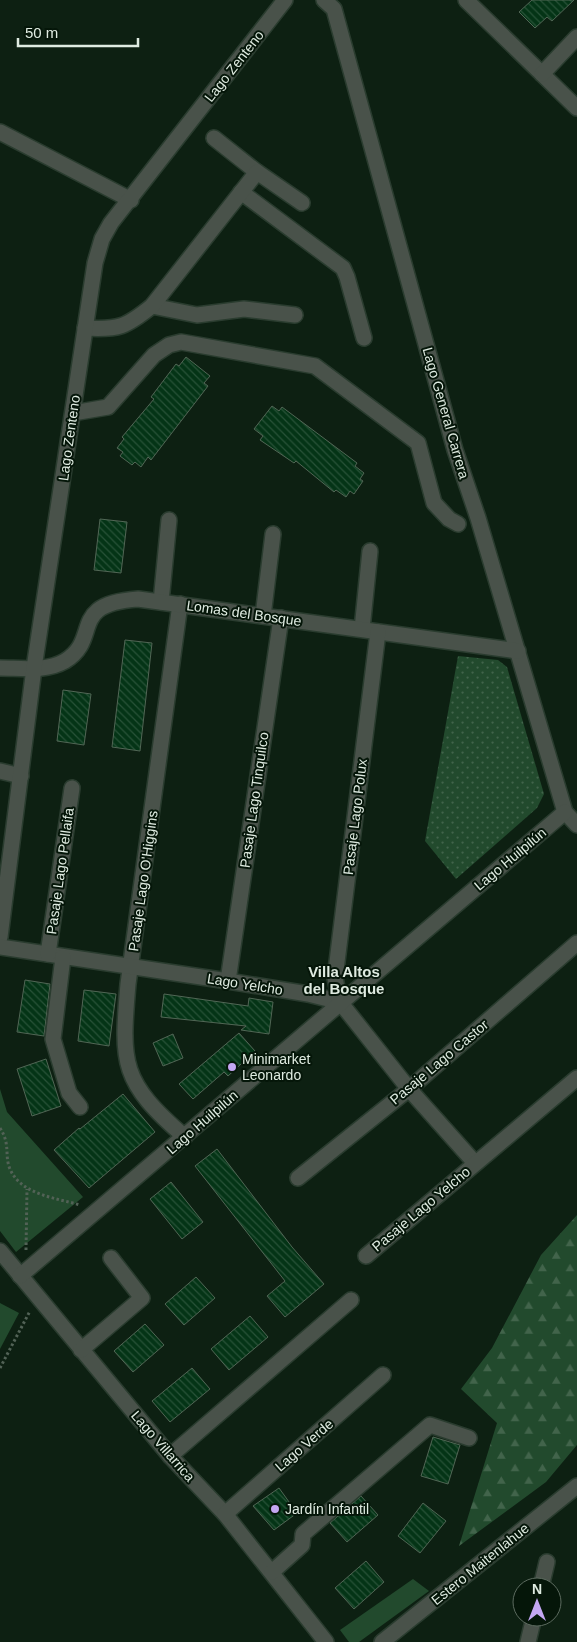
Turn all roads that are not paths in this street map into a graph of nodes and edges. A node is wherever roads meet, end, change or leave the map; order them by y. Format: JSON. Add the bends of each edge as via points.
{"nodes":[{"id":1,"x":285,"y":0,"type":"edge"},
{"id":2,"x":324,"y":0,"type":"edge"},
{"id":3,"x":476,"y":3,"type":"edge"},
{"id":4,"x":577,"y":37,"type":"edge"},
{"id":5,"x":542,"y":74,"type":"junction"},
{"id":6,"x":577,"y":108,"type":"edge"},
{"id":7,"x":0,"y":132,"type":"edge"},
{"id":8,"x":214,"y":138,"type":"dead end"},
{"id":9,"x":257,"y":172,"type":"junction"},
{"id":10,"x":241,"y":192,"type":"junction"},
{"id":11,"x":131,"y":200,"type":"junction"},
{"id":12,"x":302,"y":203,"type":"dead end"},
{"id":13,"x":152,"y":306,"type":"junction"},
{"id":14,"x":294,"y":315,"type":"dead end"},
{"id":15,"x":85,"y":328,"type":"junction"},
{"id":16,"x":364,"y":338,"type":"dead end"},
{"id":17,"x":73,"y":413,"type":"junction"},
{"id":18,"x":478,"y":518,"type":"junction"},
{"id":19,"x":169,"y":520,"type":"dead end"},
{"id":20,"x":273,"y":534,"type":"dead end"},
{"id":21,"x":370,"y":551,"type":"dead end"},
{"id":22,"x":162,"y":602,"type":"junction"},
{"id":23,"x":180,"y":604,"type":"junction"},
{"id":24,"x":263,"y":616,"type":"junction"},
{"id":25,"x":281,"y":618,"type":"junction"},
{"id":26,"x":362,"y":629,"type":"junction"},
{"id":27,"x":378,"y":632,"type":"junction"},
{"id":28,"x":518,"y":651,"type":"junction"},
{"id":29,"x":0,"y":668,"type":"edge"},
{"id":30,"x":34,"y":668,"type":"junction"},
{"id":31,"x":0,"y":771,"type":"edge"},
{"id":32,"x":21,"y":776,"type":"junction"},
{"id":33,"x":72,"y":788,"type":"dead end"},
{"id":34,"x":565,"y":812,"type":"junction"},
{"id":35,"x":577,"y":825,"type":"edge"},
{"id":36,"x":0,"y":937,"type":"edge"},
{"id":37,"x":577,"y":943,"type":"edge"},
{"id":38,"x":0,"y":947,"type":"edge"},
{"id":39,"x":48,"y":954,"type":"junction"},
{"id":40,"x":64,"y":957,"type":"junction"},
{"id":41,"x":131,"y":968,"type":"junction"},
{"id":42,"x":228,"y":981,"type":"junction"},
{"id":43,"x":340,"y":1002,"type":"junction"},
{"id":44,"x":577,"y":1078,"type":"edge"},
{"id":45,"x":409,"y":1089,"type":"junction"},
{"id":46,"x":80,"y":1107,"type":"dead end"},
{"id":47,"x":185,"y":1137,"type":"junction"},
{"id":48,"x":475,"y":1163,"type":"junction"},
{"id":49,"x":298,"y":1178,"type":"dead end"},
{"id":50,"x":0,"y":1251,"type":"edge"},
{"id":51,"x":366,"y":1256,"type":"dead end"},
{"id":52,"x":111,"y":1258,"type":"dead end"},
{"id":53,"x":23,"y":1274,"type":"junction"},
{"id":54,"x":351,"y":1300,"type":"dead end"},
{"id":55,"x":81,"y":1350,"type":"junction"},
{"id":56,"x":383,"y":1376,"type":"dead end"},
{"id":57,"x":469,"y":1438,"type":"dead end"},
{"id":58,"x":170,"y":1456,"type":"junction"},
{"id":59,"x":577,"y":1486,"type":"edge"},
{"id":60,"x":225,"y":1514,"type":"junction"},
{"id":61,"x":547,"y":1562,"type":"dead end"},
{"id":62,"x":272,"y":1572,"type":"junction"},
{"id":63,"x":543,"y":1577,"type":"edge"},
{"id":64,"x":532,"y":1627,"type":"edge"},
{"id":65,"x":326,"y":1642,"type":"edge"},
{"id":66,"x":382,"y":1642,"type":"edge"},
{"id":67,"x":528,"y":1642,"type":"edge"}],
"edges":[{"from":1,"to":11,"type":"street","name":"Lago Zenteno"},
{"from":2,"to":18,"type":"street","name":"Lago General Carrera","via":[[334,9],[455,450]]},
{"from":3,"to":5,"type":"street"},
{"from":4,"to":5,"type":"street"},
{"from":5,"to":6,"type":"street"},
{"from":7,"to":11,"type":"street"},
{"from":8,"to":9,"type":"street"},
{"from":9,"to":10,"type":"street"},
{"from":9,"to":12,"type":"street"},
{"from":10,"to":13,"type":"street"},
{"from":10,"to":16,"type":"street","via":[[343,268]]},
{"from":11,"to":15,"type":"street","name":"Lago Zenteno","via":[[111,223],[102,240]]},
{"from":13,"to":14,"type":"street","via":[[198,315],[244,309]]},
{"from":13,"to":15,"type":"street","via":[[131,323],[118,328]]},
{"from":15,"to":17,"type":"street","name":"Lago Zenteno"},
{"from":17,"to":18,"type":"street","via":[[108,407],[154,355],[169,345],[181,342],[315,366],[418,443],[434,502],[449,519],[460,524]]},
{"from":17,"to":30,"type":"street","name":"Lago Zenteno"},
{"from":18,"to":28,"type":"street","name":"Lago General Carrera"},
{"from":19,"to":22,"type":"street"},
{"from":20,"to":24,"type":"street"},
{"from":21,"to":26,"type":"street"},
{"from":22,"to":23,"type":"street","name":"Lomas del Bosque"},
{"from":22,"to":30,"type":"street","name":"Lomas del Bosque","via":[[138,599],[108,603],[90,617],[75,652],[58,663]]},
{"from":23,"to":24,"type":"street","name":"Lomas del Bosque"},
{"from":23,"to":41,"type":"street","name":"Pasaje Lago O'Higgins"},
{"from":24,"to":25,"type":"street","name":"Lomas del Bosque"},
{"from":25,"to":26,"type":"street","name":"Lomas del Bosque"},
{"from":25,"to":42,"type":"street","name":"Pasaje Lago Tinquilco"},
{"from":26,"to":27,"type":"street","name":"Lomas del Bosque"},
{"from":27,"to":28,"type":"street","name":"Lomas del Bosque"},
{"from":27,"to":43,"type":"street","name":"Pasaje Lago Polux","via":[[336,978]]},
{"from":28,"to":34,"type":"street","name":"Lago General Carrera"},
{"from":29,"to":30,"type":"street","name":"Lomas del Bosque"},
{"from":30,"to":32,"type":"street","name":"Lago Zenteno"},
{"from":31,"to":32,"type":"street"},
{"from":32,"to":36,"type":"street","name":"Lago Zenteno"},
{"from":33,"to":39,"type":"street","name":"Pasaje Lago Pellaifa"},
{"from":34,"to":35,"type":"street","name":"Lago General Carrera"},
{"from":34,"to":43,"type":"street","name":"Lago Huilpilún"},
{"from":37,"to":45,"type":"street","name":"Pasaje Lago Castor"},
{"from":38,"to":39,"type":"street","name":"Lago Yelcho"},
{"from":39,"to":40,"type":"street","name":"Lago Yelcho"},
{"from":40,"to":41,"type":"street","name":"Lago Yelcho"},
{"from":40,"to":46,"type":"street","via":[[53,1039],[69,1092]]},
{"from":41,"to":42,"type":"street","name":"Lago Yelcho"},
{"from":41,"to":47,"type":"street","name":"Pasaje Lago O'Higgins","via":[[124,1026],[127,1064],[131,1076],[146,1097]]},
{"from":42,"to":43,"type":"street","name":"Lago Yelcho"},
{"from":43,"to":45,"type":"street"},
{"from":43,"to":47,"type":"street","name":"Lago Huilpilún"},
{"from":44,"to":48,"type":"street"},
{"from":45,"to":48,"type":"street"},
{"from":45,"to":49,"type":"street","name":"Pasaje Lago Castor"},
{"from":47,"to":53,"type":"street","name":"Lago Huilpilún"},
{"from":48,"to":51,"type":"street","name":"Pasaje Lago Yelcho"},
{"from":50,"to":53,"type":"street","name":"Lago Villarrica"},
{"from":52,"to":55,"type":"street","via":[[142,1298]]},
{"from":53,"to":55,"type":"street","name":"Lago Villarrica","via":[[37,1297]]},
{"from":54,"to":58,"type":"street"},
{"from":55,"to":58,"type":"street","name":"Lago Villarrica"},
{"from":56,"to":60,"type":"street","name":"Lago Verde"},
{"from":57,"to":62,"type":"street","via":[[430,1425],[303,1534],[302,1545]]},
{"from":58,"to":60,"type":"street","name":"Lago Villarrica"},
{"from":59,"to":66,"type":"street","name":"Estero Maitenlahue"},
{"from":60,"to":62,"type":"street","name":"Lago Villarrica"},
{"from":61,"to":63,"type":"street"},
{"from":62,"to":65,"type":"street","name":"Lago Villarrica"},
{"from":64,"to":67,"type":"street"}]}
